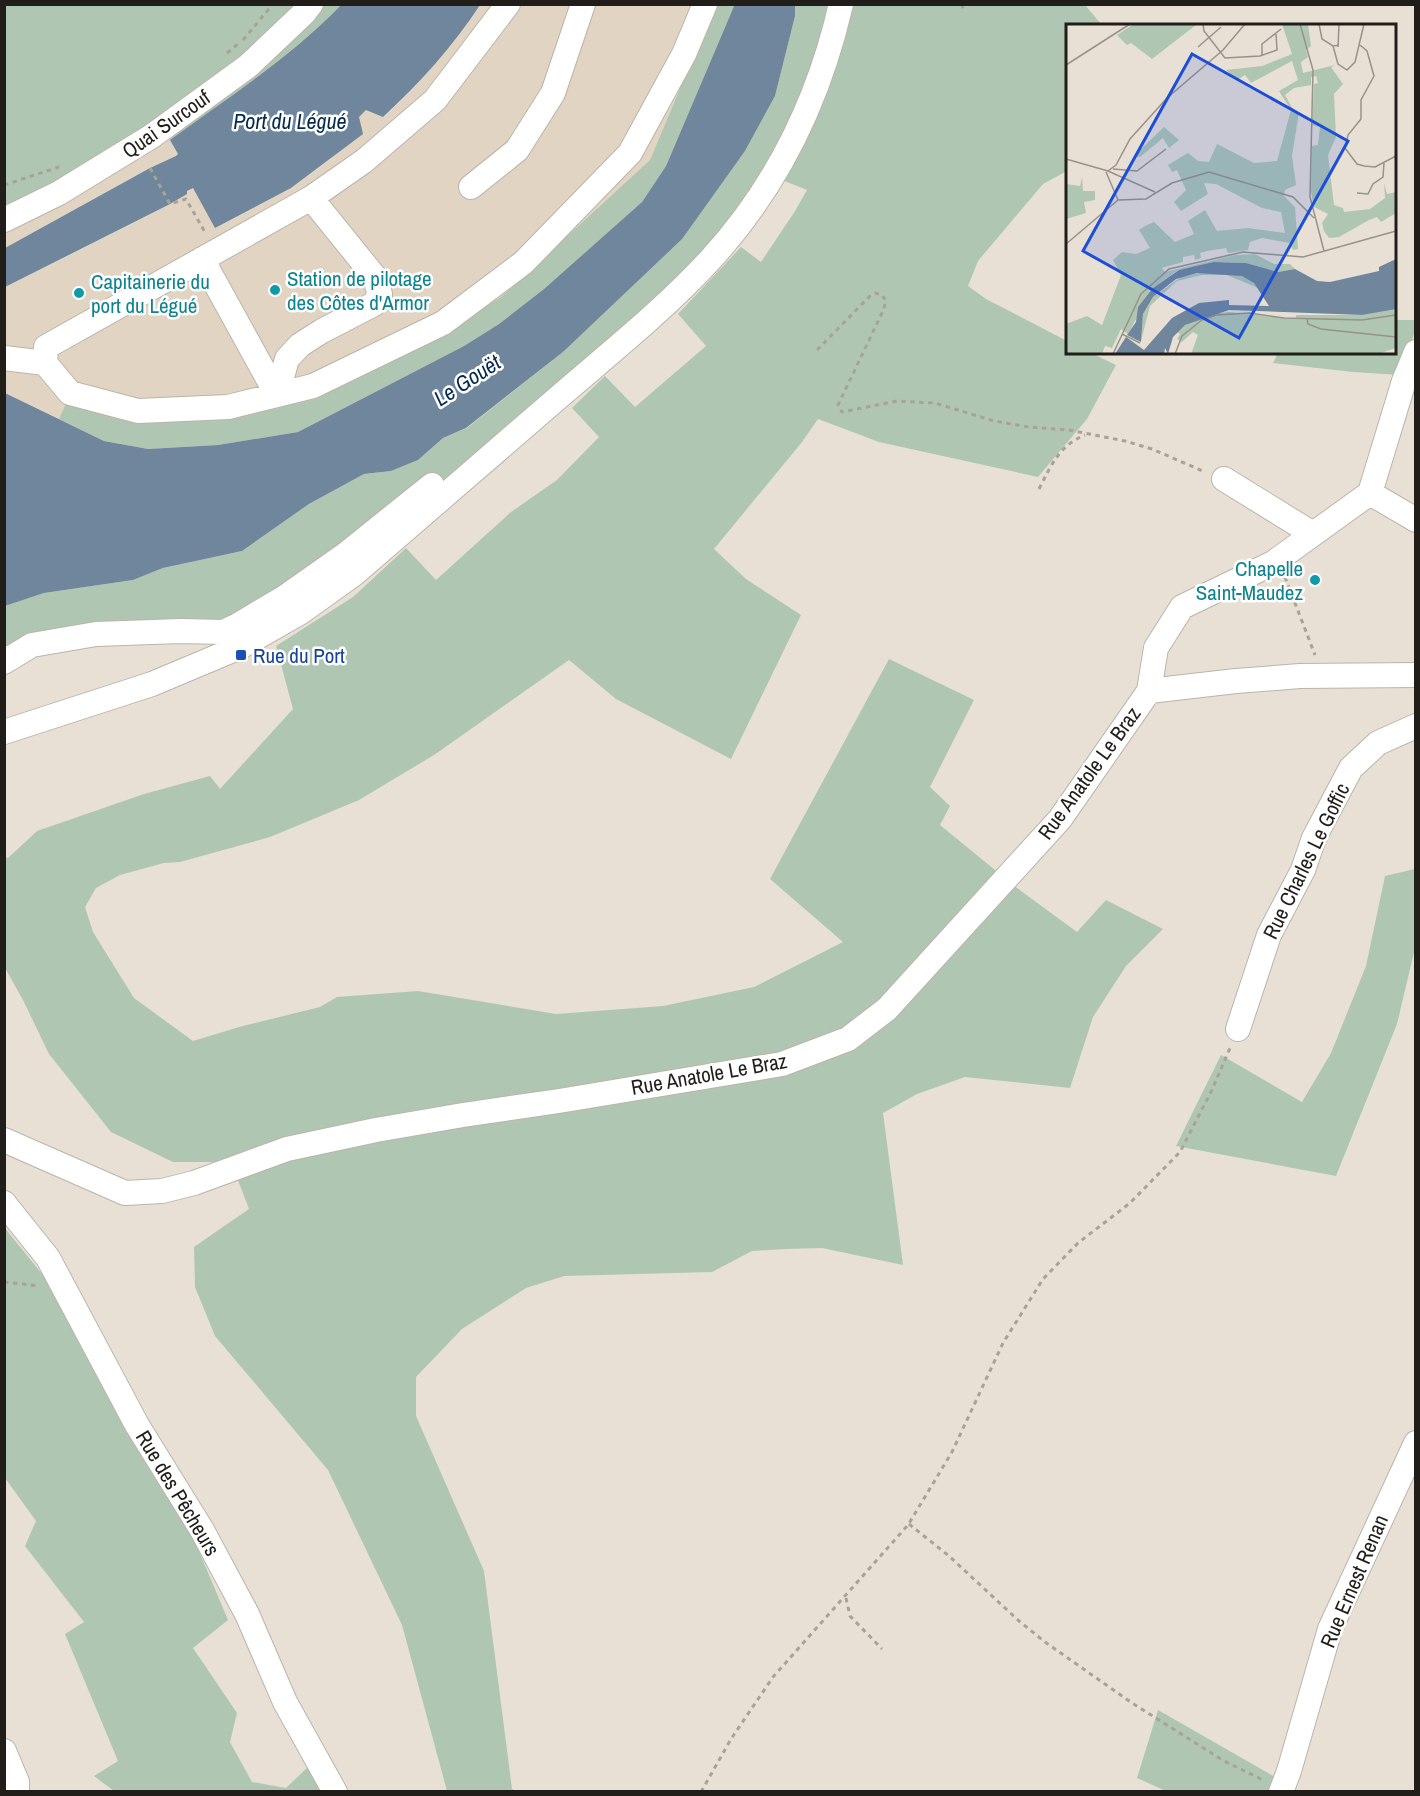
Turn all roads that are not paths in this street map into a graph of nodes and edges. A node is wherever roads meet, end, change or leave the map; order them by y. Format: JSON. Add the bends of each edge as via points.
{"nodes":[{"id":1,"x":311,"y":4,"type":"edge"},
{"id":2,"x":508,"y":4,"type":"edge"},
{"id":3,"x":583,"y":4,"type":"edge"},
{"id":4,"x":705,"y":4,"type":"edge"},
{"id":5,"x":841,"y":4,"type":"edge"},
{"id":6,"x":471,"y":187,"type":"dead end"},
{"id":7,"x":311,"y":198,"type":"junction"},
{"id":8,"x":4,"y":220,"type":"edge"},
{"id":9,"x":209,"y":255,"type":"junction"},
{"id":10,"x":1416,"y":352,"type":"edge"},
{"id":11,"x":4,"y":358,"type":"edge"},
{"id":12,"x":45,"y":363,"type":"junction"},
{"id":13,"x":277,"y":395,"type":"junction"},
{"id":14,"x":1224,"y":479,"type":"road end"},
{"id":15,"x":432,"y":485,"type":"dead end"},
{"id":16,"x":1370,"y":493,"type":"junction"},
{"id":17,"x":1416,"y":520,"type":"edge"},
{"id":18,"x":1313,"y":534,"type":"junction"},
{"id":19,"x":4,"y":662,"type":"edge"},
{"id":20,"x":1416,"y":675,"type":"edge"},
{"id":21,"x":1149,"y":691,"type":"junction"},
{"id":22,"x":1416,"y":726,"type":"edge"},
{"id":23,"x":4,"y":732,"type":"edge"},
{"id":24,"x":1238,"y":1029,"type":"road end"},
{"id":25,"x":4,"y":1140,"type":"edge"},
{"id":26,"x":4,"y":1203,"type":"edge"},
{"id":27,"x":1415,"y":1444,"type":"edge"},
{"id":28,"x":4,"y":1751,"type":"edge"},
{"id":29,"x":18,"y":1791,"type":"edge"},
{"id":30,"x":335,"y":1791,"type":"edge"},
{"id":31,"x":1281,"y":1791,"type":"edge"}],
"edges":[{"from":1,"to":8,"type":"street","name":"Quai Surcouf","via":[[248,66],[152,136],[59,193]]},
{"from":2,"to":7,"type":"street","via":[[435,100],[364,160]]},
{"from":3,"to":6,"type":"street","via":[[553,93],[517,150]]},
{"from":4,"to":13,"type":"street","via":[[684,54],[630,153],[523,263],[443,323],[313,386]]},
{"from":5,"to":23,"type":"street","via":[[806,115],[783,161],[711,259],[640,327],[354,574],[301,612],[198,666]]},
{"from":7,"to":9,"type":"street"},
{"from":7,"to":13,"type":"street","via":[[374,276],[380,294],[374,304],[300,345],[287,359]]},
{"from":9,"to":12,"type":"street","via":[[46,346]]},
{"from":9,"to":13,"type":"street"},
{"from":10,"to":16,"type":"street"},
{"from":11,"to":12,"type":"street"},
{"from":12,"to":13,"type":"street","via":[[70,393],[138,411],[228,407]]},
{"from":14,"to":18,"type":"street"},
{"from":15,"to":19,"type":"street","via":[[346,554],[238,626],[223,632],[96,634],[32,645]]},
{"from":16,"to":17,"type":"street"},
{"from":16,"to":18,"type":"street"},
{"from":18,"to":21,"type":"street","via":[[1279,559],[1182,607],[1156,648]]},
{"from":20,"to":21,"type":"street","name":"Rue Anatole Le Braz","via":[[1236,681]]},
{"from":21,"to":25,"type":"street","name":"Rue Anatole Le Braz","via":[[1060,819],[887,1009],[848,1039],[782,1064],[375,1130],[287,1149],[162,1191],[125,1193]]},
{"from":22,"to":24,"type":"street","name":"Rue Charles Le Goffic","via":[[1378,743],[1351,768],[1269,935]]},
{"from":26,"to":30,"type":"street","name":"Rue des Pêcheurs","via":[[62,1281],[137,1425],[202,1530],[247,1614],[285,1702]]},
{"from":27,"to":31,"type":"street","name":"Rue Ernest Renan","via":[[1330,1629]]},
{"from":28,"to":29,"type":"street"}]}
